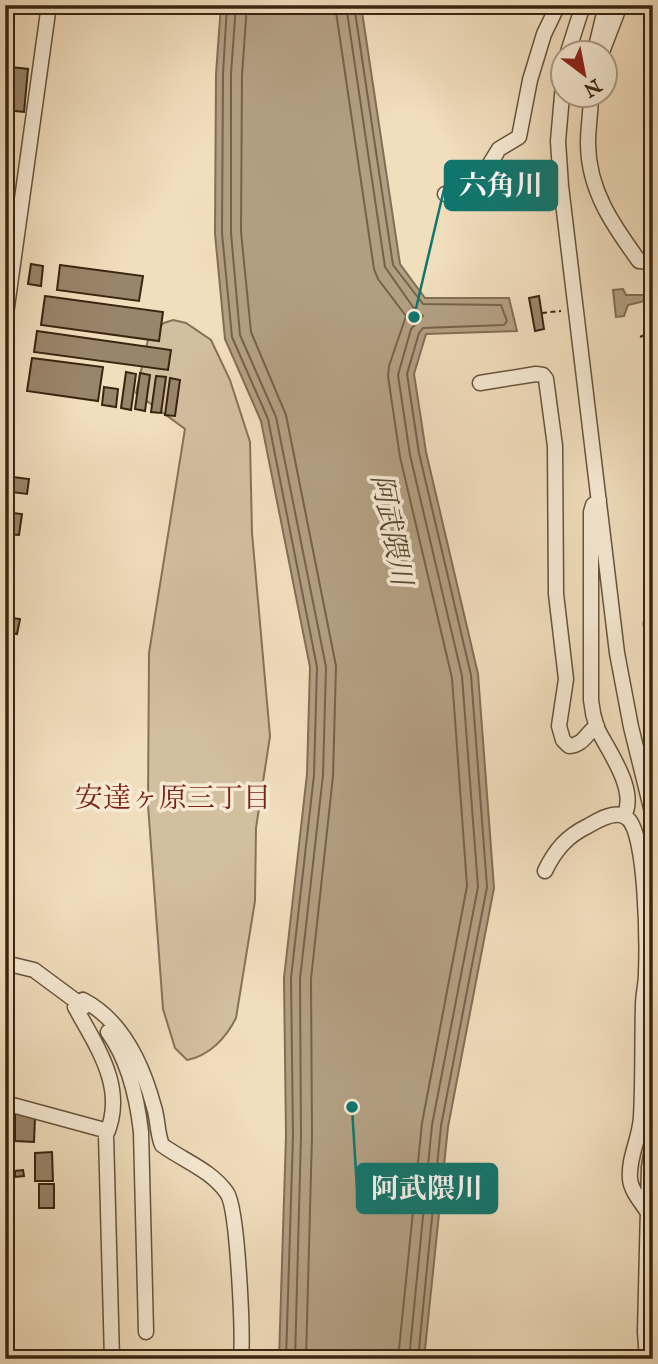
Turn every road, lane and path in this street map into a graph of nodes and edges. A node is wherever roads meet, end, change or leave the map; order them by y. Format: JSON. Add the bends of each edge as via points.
{"nodes":[{"id":1,"x":49,"y":5,"type":"edge"},
{"id":2,"x":546,"y":5,"type":"edge"},
{"id":3,"x":558,"y":5,"type":"edge"},
{"id":4,"x":583,"y":5,"type":"edge"},
{"id":5,"x":606,"y":5,"type":"edge"},
{"id":6,"x":620,"y":5,"type":"edge"},
{"id":7,"x":572,"y":38,"type":"edge"},
{"id":8,"x":598,"y":38,"type":"edge"},
{"id":9,"x":607,"y":38,"type":"edge"},
{"id":10,"x":540,"y":46,"type":"junction"},
{"id":11,"x":559,"y":108,"type":"edge"},
{"id":12,"x":591,"y":108,"type":"edge"},
{"id":13,"x":445,"y":194,"type":"dead end"},
{"id":14,"x":10,"y":245,"type":"edge"},
{"id":15,"x":653,"y":262,"type":"edge"},
{"id":16,"x":576,"y":309,"type":"junction"},
{"id":17,"x":542,"y":313,"type":"dead end"},
{"id":18,"x":5,"y":321,"type":"edge"},
{"id":19,"x":653,"y":331,"type":"edge"},
{"id":20,"x":640,"y":337,"type":"dead end"},
{"id":21,"x":480,"y":383,"type":"dead end"},
{"id":22,"x":599,"y":500,"type":"junction"},
{"id":23,"x":597,"y":726,"type":"junction"},
{"id":24,"x":624,"y":816,"type":"junction"},
{"id":25,"x":653,"y":816,"type":"edge"},
{"id":26,"x":545,"y":871,"type":"dead end"},
{"id":27,"x":5,"y":963,"type":"edge"},
{"id":28,"x":80,"y":1003,"type":"junction"},
{"id":29,"x":5,"y":1103,"type":"edge"},
{"id":30,"x":108,"y":1131,"type":"junction"},
{"id":31,"x":653,"y":1142,"type":"edge"},
{"id":32,"x":648,"y":1212,"type":"junction"},
{"id":33,"x":146,"y":1332,"type":"dead end"},
{"id":34,"x":112,"y":1359,"type":"edge"},
{"id":35,"x":241,"y":1359,"type":"edge"},
{"id":36,"x":647,"y":1359,"type":"edge"}],
"edges":[{"from":1,"to":14,"type":"street"},
{"from":2,"to":10,"type":"street"},
{"from":3,"to":10,"type":"street"},
{"from":4,"to":7,"type":"street"},
{"from":5,"to":8,"type":"street"},
{"from":6,"to":9,"type":"street"},
{"from":10,"to":13,"type":"street","via":[[519,137],[499,149],[477,185]]},
{"from":11,"to":16,"type":"street","via":[[558,141]]},
{"from":12,"to":15,"type":"street","via":[[590,165],[601,205],[639,261]]},
{"from":14,"to":18,"type":"street"},
{"from":16,"to":17,"type":"path"},
{"from":16,"to":22,"type":"street"},
{"from":19,"to":20,"type":"path"},
{"from":21,"to":23,"type":"street","via":[[536,374],[546,379],[555,435],[556,594],[566,679],[559,726],[563,740],[577,746]]},
{"from":22,"to":23,"type":"street","via":[[591,512],[590,545],[591,701]]},
{"from":22,"to":25,"type":"street","via":[[621,677]]},
{"from":23,"to":24,"type":"street","via":[[617,761],[629,806]]},
{"from":24,"to":26,"type":"street","via":[[604,818],[563,842]]},
{"from":24,"to":32,"type":"street","via":[[636,831],[642,863],[646,954],[642,1114],[630,1179]]},
{"from":27,"to":28,"type":"street","via":[[34,970]]},
{"from":28,"to":30,"type":"street","via":[[75,1007],[101,1054],[113,1090],[115,1113]]},
{"from":28,"to":33,"type":"street","via":[[116,1043],[138,1100]]},
{"from":28,"to":35,"type":"street","via":[[83,1000],[98,1008],[136,1057],[148,1082],[162,1145],[211,1175],[232,1201]]},
{"from":29,"to":30,"type":"street"},
{"from":30,"to":34,"type":"street"},
{"from":31,"to":32,"type":"street"},
{"from":32,"to":36,"type":"street"}]}
